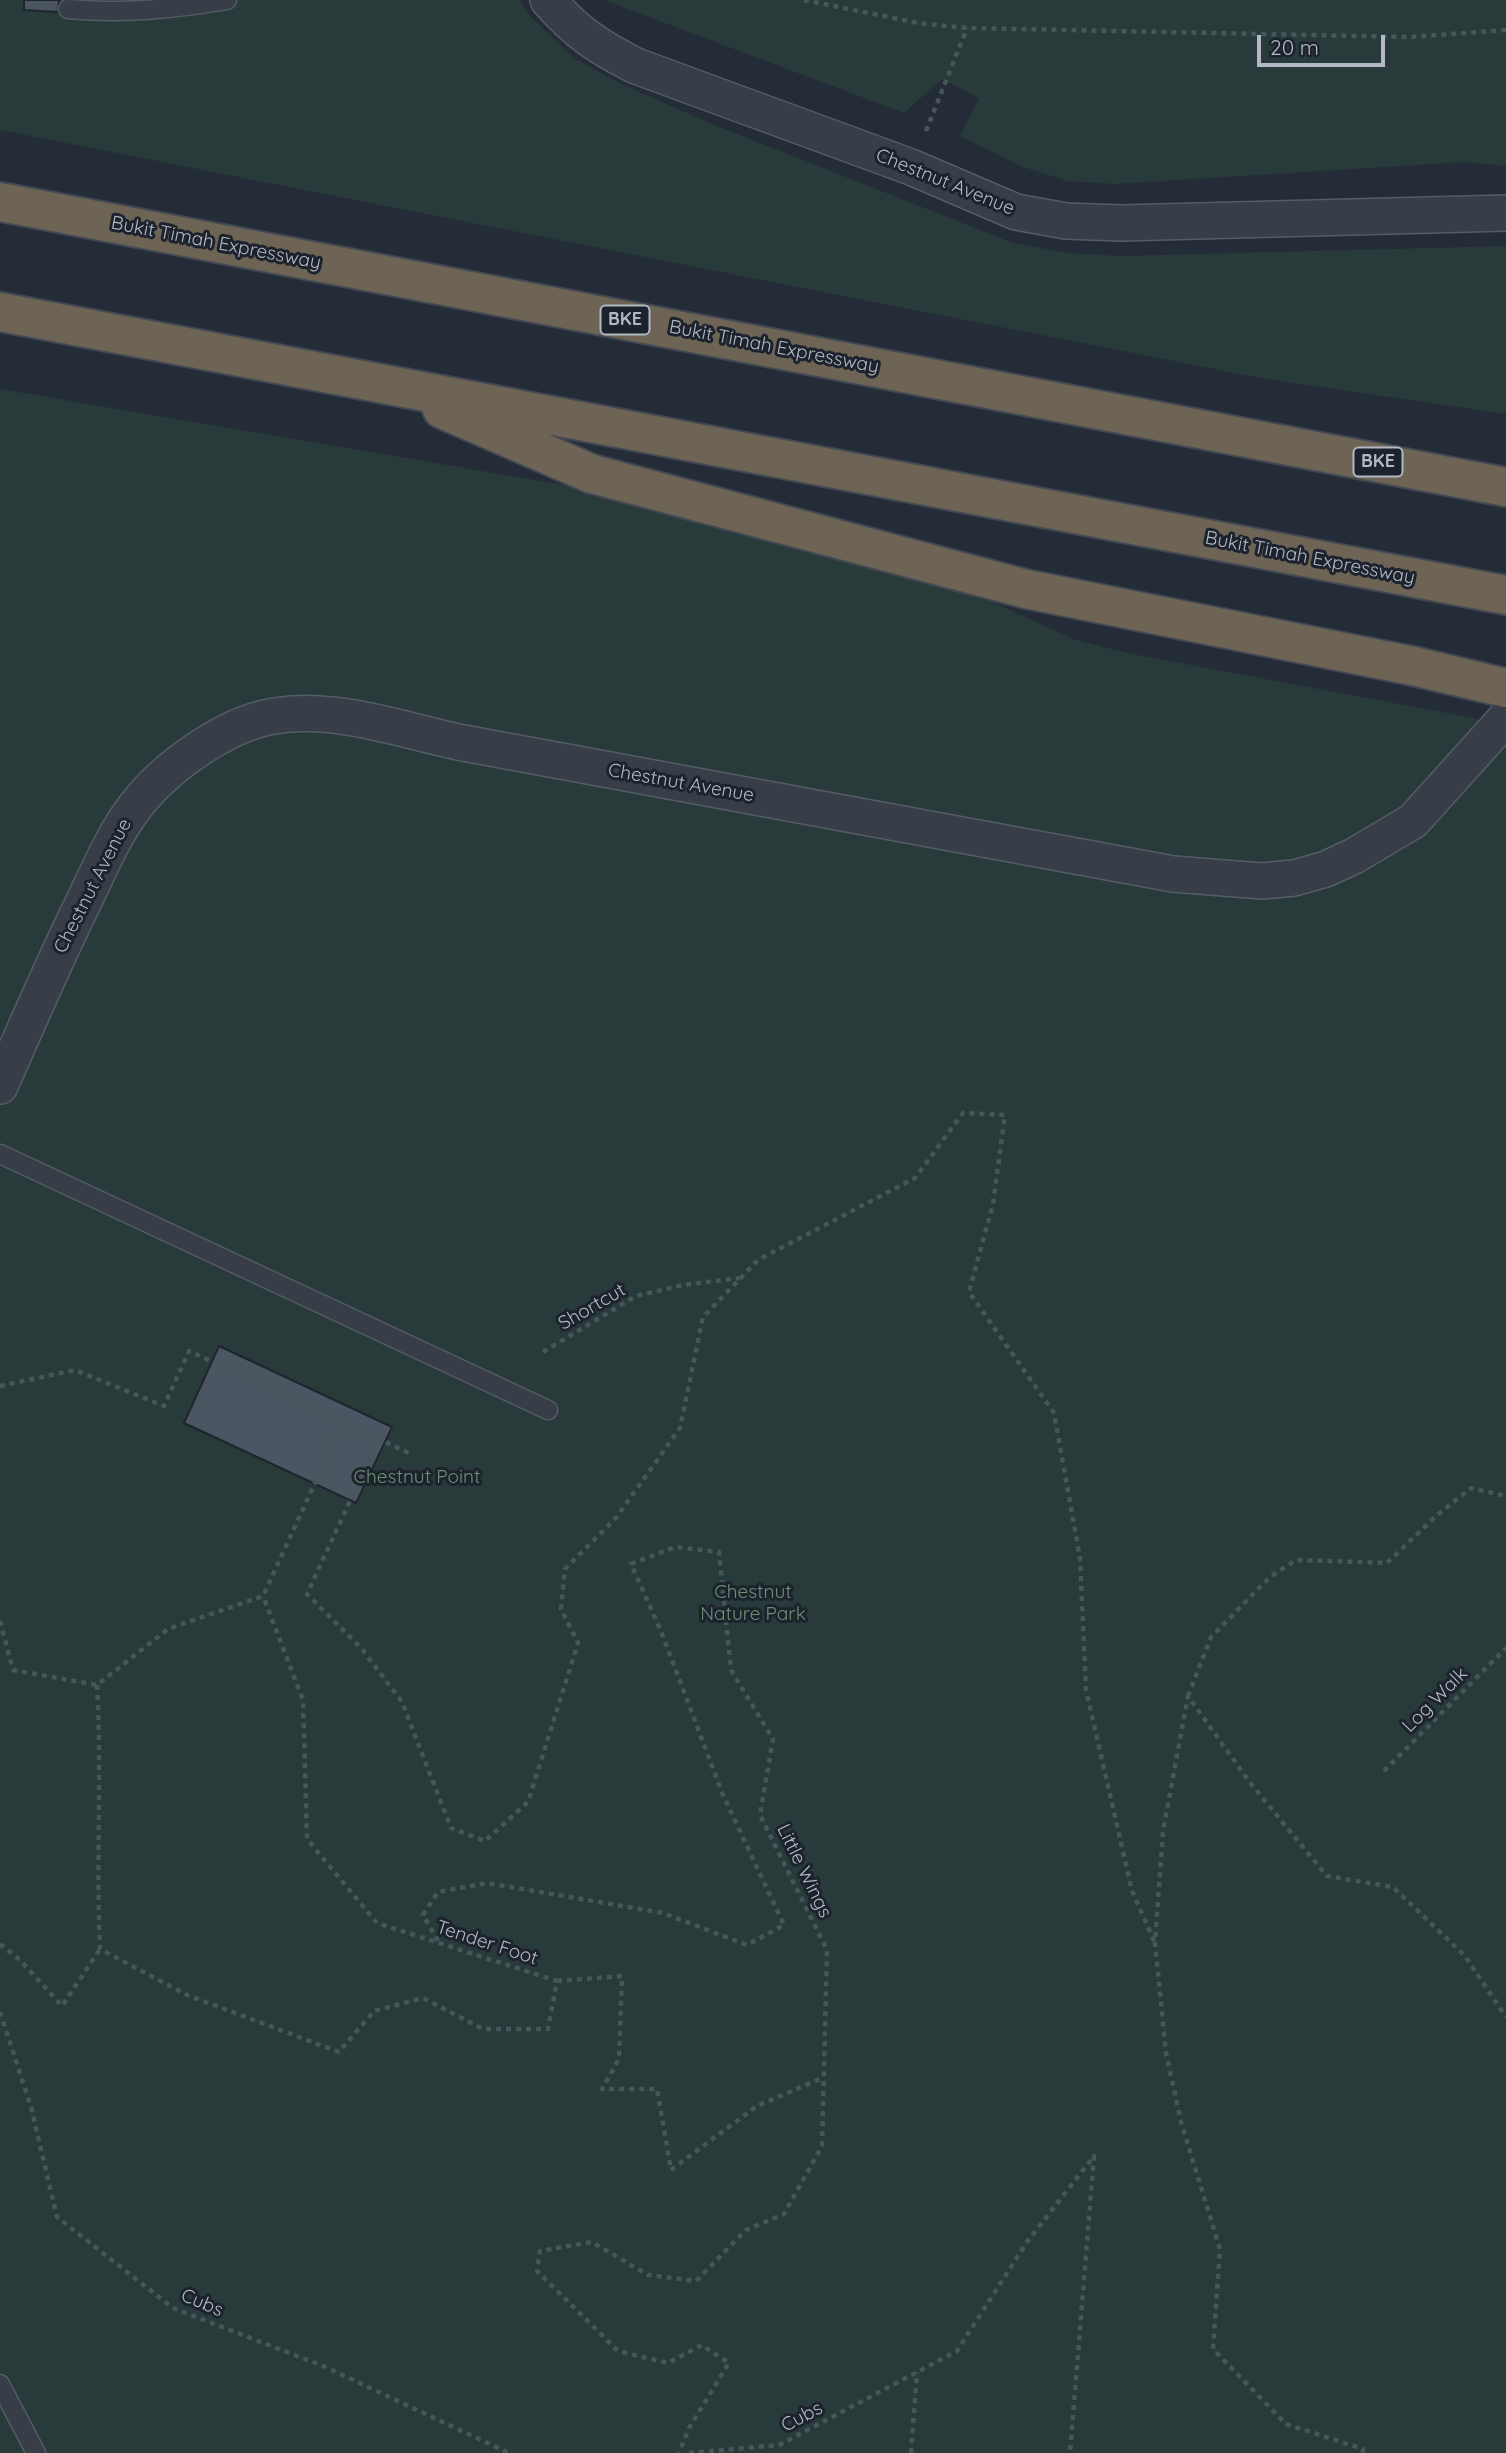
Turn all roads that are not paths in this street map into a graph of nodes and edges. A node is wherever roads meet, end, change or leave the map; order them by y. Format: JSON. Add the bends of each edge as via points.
{"nodes":[{"id":1,"x":226,"y":0,"type":"edge"},
{"id":2,"x":548,"y":0,"type":"edge"},
{"id":3,"x":68,"y":9,"type":"dead end"},
{"id":4,"x":0,"y":201,"type":"edge"},
{"id":5,"x":1506,"y":212,"type":"edge"},
{"id":6,"x":0,"y":312,"type":"edge"},
{"id":7,"x":380,"y":382,"type":"junction"},
{"id":8,"x":1506,"y":487,"type":"edge"},
{"id":9,"x":1499,"y":593,"type":"edge"},
{"id":10,"x":1506,"y":688,"type":"edge"},
{"id":11,"x":1506,"y":718,"type":"edge"},
{"id":12,"x":0,"y":1086,"type":"edge"},
{"id":13,"x":0,"y":1154,"type":"edge"},
{"id":14,"x":548,"y":1410,"type":"dead end"},
{"id":15,"x":0,"y":2384,"type":"edge"},
{"id":16,"x":36,"y":2453,"type":"edge"}],
"edges":[{"from":1,"to":3,"type":"lane","via":[[109,13]]},
{"from":2,"to":5,"type":"street","name":"Chestnut Avenue","via":[[572,28],[636,66],[911,167],[1016,212],[1121,223]]},
{"from":4,"to":8,"type":"highway","name":"Bukit Timah Expressway","number":"BKE"},
{"from":6,"to":7,"type":"highway","name":"Bukit Timah Expressway"},
{"from":7,"to":9,"type":"highway","name":"Bukit Timah Expressway"},
{"from":7,"to":10,"type":"highway","via":[[592,474],[1026,589]]},
{"from":11,"to":12,"type":"street","name":"Chestnut Avenue","via":[[1413,821],[1325,869],[1262,881],[1172,874],[471,745],[348,717],[311,713],[273,716],[205,744],[136,806],[115,837],[50,970]]},
{"from":13,"to":14,"type":"lane"},
{"from":15,"to":16,"type":"lane"}]}
